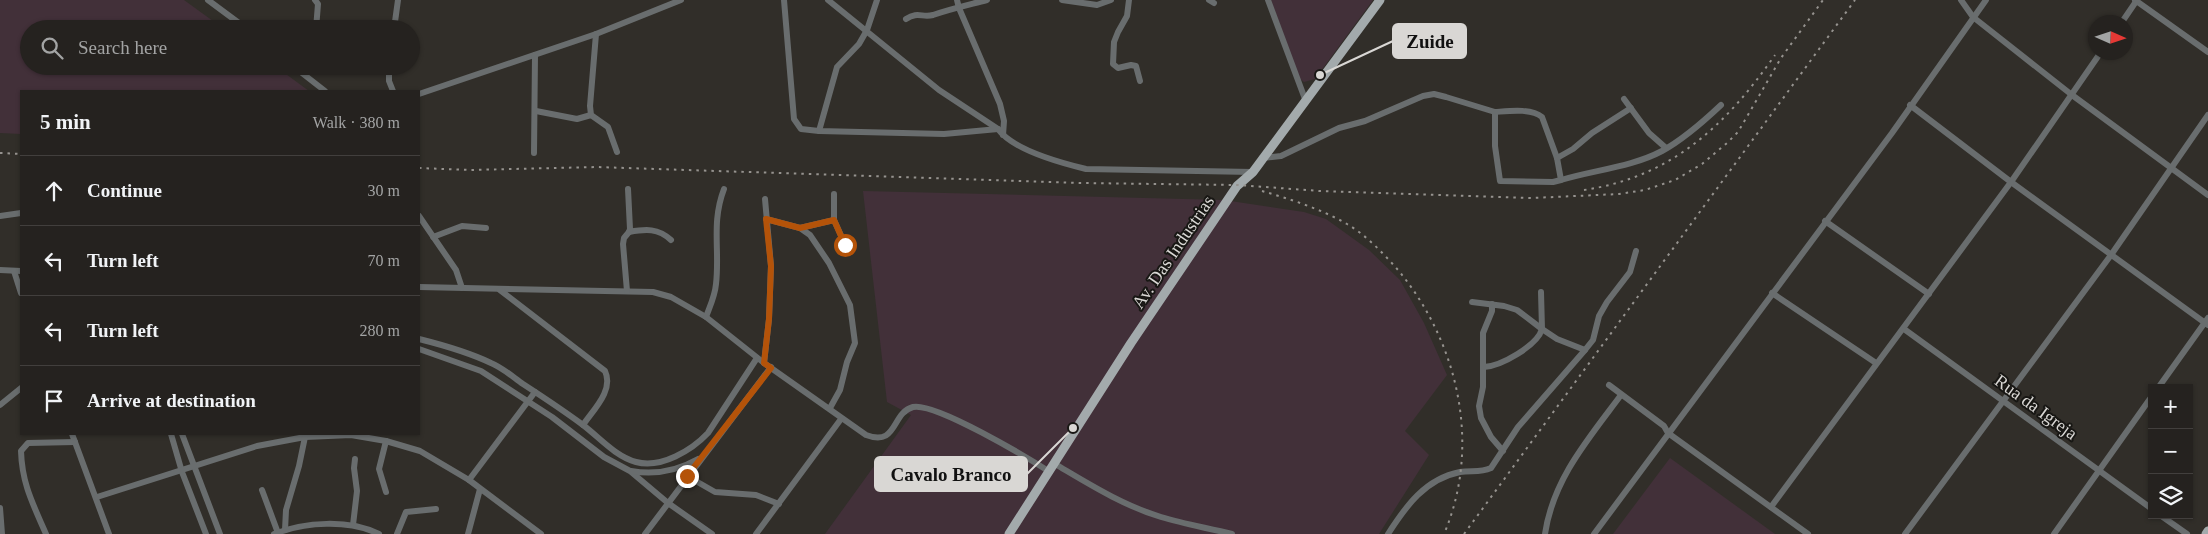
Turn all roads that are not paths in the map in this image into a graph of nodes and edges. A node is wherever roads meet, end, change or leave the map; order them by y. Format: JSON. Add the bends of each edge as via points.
{"nodes":[{"id":1,"x":208,"y":0,"type":"edge"},
{"id":2,"x":315,"y":0,"type":"edge"},
{"id":3,"x":398,"y":0,"type":"edge"},
{"id":4,"x":681,"y":0,"type":"edge"},
{"id":5,"x":784,"y":0,"type":"edge"},
{"id":6,"x":828,"y":0,"type":"edge"},
{"id":7,"x":877,"y":0,"type":"edge"},
{"id":8,"x":957,"y":0,"type":"edge"},
{"id":9,"x":987,"y":0,"type":"edge"},
{"id":10,"x":1062,"y":0,"type":"edge"},
{"id":11,"x":1111,"y":0,"type":"edge"},
{"id":12,"x":1129,"y":0,"type":"edge"},
{"id":13,"x":1268,"y":0,"type":"edge"},
{"id":14,"x":1380,"y":0,"type":"edge"},
{"id":15,"x":1961,"y":0,"type":"edge"},
{"id":16,"x":1986,"y":0,"type":"edge"},
{"id":17,"x":2136,"y":0,"type":"edge"},
{"id":18,"x":958,"y":8,"type":"junction"},
{"id":19,"x":2126,"y":15,"type":"edge"},
{"id":20,"x":1973,"y":17,"type":"junction"},
{"id":21,"x":906,"y":19,"type":"dead end"},
{"id":22,"x":235,"y":20,"type":"edge"},
{"id":23,"x":317,"y":20,"type":"edge"},
{"id":24,"x":395,"y":20,"type":"edge"},
{"id":25,"x":867,"y":30,"type":"junction"},
{"id":26,"x":596,"y":34,"type":"junction"},
{"id":27,"x":2208,"y":52,"type":"edge"},
{"id":28,"x":535,"y":55,"type":"junction"},
{"id":29,"x":2096,"y":60,"type":"edge"},
{"id":30,"x":305,"y":75,"type":"edge"},
{"id":31,"x":389,"y":75,"type":"edge"},
{"id":32,"x":1140,"y":81,"type":"dead end"},
{"id":33,"x":324,"y":90,"type":"edge"},
{"id":34,"x":392,"y":90,"type":"edge"},
{"id":35,"x":420,"y":94,"type":"edge"},
{"id":36,"x":2072,"y":95,"type":"junction"},
{"id":37,"x":1305,"y":99,"type":"junction"},
{"id":38,"x":1624,"y":99,"type":"dead end"},
{"id":39,"x":1721,"y":105,"type":"dead end"},
{"id":40,"x":1910,"y":105,"type":"junction"},
{"id":41,"x":1631,"y":108,"type":"junction"},
{"id":42,"x":536,"y":111,"type":"junction"},
{"id":43,"x":1495,"y":112,"type":"junction"},
{"id":44,"x":591,"y":115,"type":"junction"},
{"id":45,"x":2208,"y":115,"type":"edge"},
{"id":46,"x":998,"y":129,"type":"junction"},
{"id":47,"x":819,"y":131,"type":"junction"},
{"id":48,"x":1003,"y":135,"type":"junction"},
{"id":49,"x":1666,"y":148,"type":"junction"},
{"id":50,"x":617,"y":152,"type":"dead end"},
{"id":51,"x":534,"y":154,"type":"dead end"},
{"id":52,"x":1262,"y":158,"type":"junction"},
{"id":53,"x":1557,"y":158,"type":"junction"},
{"id":54,"x":2173,"y":168,"type":"junction"},
{"id":55,"x":1253,"y":172,"type":"junction"},
{"id":56,"x":1561,"y":180,"type":"junction"},
{"id":57,"x":2011,"y":182,"type":"junction"},
{"id":58,"x":628,"y":188,"type":"dead end"},
{"id":59,"x":724,"y":188,"type":"dead end"},
{"id":60,"x":834,"y":194,"type":"dead end"},
{"id":61,"x":2208,"y":195,"type":"edge"},
{"id":62,"x":765,"y":199,"type":"dead end"},
{"id":63,"x":20,"y":213,"type":"edge"},
{"id":64,"x":0,"y":216,"type":"edge"},
{"id":65,"x":420,"y":218,"type":"edge"},
{"id":66,"x":766,"y":219,"type":"junction"},
{"id":67,"x":834,"y":220,"type":"junction"},
{"id":68,"x":1825,"y":221,"type":"junction"},
{"id":69,"x":486,"y":228,"type":"dead end"},
{"id":70,"x":800,"y":228,"type":"junction"},
{"id":71,"x":629,"y":232,"type":"junction"},
{"id":72,"x":433,"y":237,"type":"junction"},
{"id":73,"x":671,"y":240,"type":"dead end"},
{"id":74,"x":848,"y":251,"type":"dead end"},
{"id":75,"x":1636,"y":251,"type":"dead end"},
{"id":76,"x":2111,"y":255,"type":"junction"},
{"id":77,"x":0,"y":270,"type":"edge"},
{"id":78,"x":18,"y":271,"type":"edge"},
{"id":79,"x":20,"y":286,"type":"edge"},
{"id":80,"x":420,"y":287,"type":"edge"},
{"id":81,"x":462,"y":288,"type":"junction"},
{"id":82,"x":500,"y":290,"type":"junction"},
{"id":83,"x":626,"y":291,"type":"junction"},
{"id":84,"x":1541,"y":292,"type":"dead end"},
{"id":85,"x":1772,"y":293,"type":"junction"},
{"id":86,"x":1929,"y":294,"type":"junction"},
{"id":87,"x":1472,"y":302,"type":"dead end"},
{"id":88,"x":1492,"y":304,"type":"junction"},
{"id":89,"x":706,"y":317,"type":"junction"},
{"id":90,"x":2207,"y":322,"type":"edge"},
{"id":91,"x":1542,"y":329,"type":"junction"},
{"id":92,"x":1904,"y":329,"type":"junction"},
{"id":93,"x":420,"y":339,"type":"edge"},
{"id":94,"x":420,"y":349,"type":"edge"},
{"id":95,"x":1585,"y":350,"type":"junction"},
{"id":96,"x":757,"y":358,"type":"junction"},
{"id":97,"x":764,"y":363,"type":"junction"},
{"id":98,"x":1876,"y":363,"type":"junction"},
{"id":99,"x":1484,"y":367,"type":"junction"},
{"id":100,"x":771,"y":368,"type":"junction"},
{"id":101,"x":2161,"y":384,"type":"edge"},
{"id":102,"x":1609,"y":385,"type":"dead end"},
{"id":103,"x":20,"y":389,"type":"edge"},
{"id":104,"x":535,"y":392,"type":"junction"},
{"id":105,"x":1621,"y":395,"type":"junction"},
{"id":106,"x":528,"y":401,"type":"junction"},
{"id":107,"x":2003,"y":402,"type":"junction"},
{"id":108,"x":2148,"y":402,"type":"edge"},
{"id":109,"x":0,"y":405,"type":"edge"},
{"id":110,"x":726,"y":406,"type":"junction"},
{"id":111,"x":830,"y":408,"type":"junction"},
{"id":112,"x":736,"y":412,"type":"junction"},
{"id":113,"x":841,"y":419,"type":"junction"},
{"id":114,"x":583,"y":425,"type":"junction"},
{"id":115,"x":1668,"y":433,"type":"junction"},
{"id":116,"x":72,"y":435,"type":"edge"},
{"id":117,"x":171,"y":435,"type":"edge"},
{"id":118,"x":182,"y":435,"type":"edge"},
{"id":119,"x":305,"y":437,"type":"junction"},
{"id":120,"x":386,"y":440,"type":"junction"},
{"id":121,"x":75,"y":442,"type":"junction"},
{"id":122,"x":611,"y":449,"type":"junction"},
{"id":123,"x":1503,"y":451,"type":"junction"},
{"id":124,"x":604,"y":458,"type":"junction"},
{"id":125,"x":701,"y":458,"type":"junction"},
{"id":126,"x":355,"y":459,"type":"dead end"},
{"id":127,"x":194,"y":468,"type":"junction"},
{"id":128,"x":1052,"y":468,"type":"junction"},
{"id":129,"x":630,"y":471,"type":"junction"},
{"id":130,"x":2098,"y":471,"type":"junction"},
{"id":131,"x":182,"y":472,"type":"junction"},
{"id":132,"x":687,"y":476,"type":"junction"},
{"id":133,"x":469,"y":480,"type":"junction"},
{"id":134,"x":480,"y":489,"type":"junction"},
{"id":135,"x":262,"y":490,"type":"dead end"},
{"id":136,"x":386,"y":492,"type":"dead end"},
{"id":137,"x":97,"y":497,"type":"junction"},
{"id":138,"x":668,"y":503,"type":"junction"},
{"id":139,"x":779,"y":504,"type":"junction"},
{"id":140,"x":2148,"y":506,"type":"edge"},
{"id":141,"x":1771,"y":507,"type":"junction"},
{"id":142,"x":0,"y":508,"type":"edge"},
{"id":143,"x":436,"y":509,"type":"dead end"},
{"id":144,"x":2166,"y":519,"type":"edge"},
{"id":145,"x":353,"y":525,"type":"junction"},
{"id":146,"x":1,"y":531,"type":"edge"},
{"id":147,"x":279,"y":532,"type":"edge"},
{"id":148,"x":46,"y":534,"type":"edge"},
{"id":149,"x":109,"y":534,"type":"edge"},
{"id":150,"x":206,"y":534,"type":"edge"},
{"id":151,"x":220,"y":534,"type":"edge"},
{"id":152,"x":379,"y":534,"type":"edge"},
{"id":153,"x":397,"y":534,"type":"edge"},
{"id":154,"x":468,"y":534,"type":"edge"},
{"id":155,"x":541,"y":534,"type":"edge"},
{"id":156,"x":645,"y":534,"type":"edge"},
{"id":157,"x":712,"y":534,"type":"edge"},
{"id":158,"x":756,"y":534,"type":"edge"},
{"id":159,"x":1009,"y":534,"type":"edge"},
{"id":160,"x":1232,"y":534,"type":"edge"},
{"id":161,"x":1388,"y":534,"type":"edge"},
{"id":162,"x":1545,"y":534,"type":"edge"},
{"id":163,"x":1594,"y":534,"type":"edge"},
{"id":164,"x":1808,"y":534,"type":"edge"},
{"id":165,"x":1906,"y":534,"type":"edge"},
{"id":166,"x":2054,"y":534,"type":"edge"},
{"id":167,"x":2187,"y":534,"type":"edge"}],
"edges":[{"from":1,"to":22,"type":"street"},
{"from":2,"to":23,"type":"street","via":[[318,4]]},
{"from":3,"to":24,"type":"street"},
{"from":4,"to":26,"type":"street"},
{"from":5,"to":47,"type":"street","via":[[794,119],[801,129]]},
{"from":6,"to":25,"type":"street"},
{"from":7,"to":25,"type":"street"},
{"from":8,"to":18,"type":"street"},
{"from":9,"to":18,"type":"street"},
{"from":10,"to":11,"type":"street","via":[[1097,5]]},
{"from":12,"to":32,"type":"street","via":[[1127,16],[1114,42],[1113,64],[1118,68],[1131,64],[1136,66]]},
{"from":13,"to":37,"type":"street"},
{"from":14,"to":37,"type":"main road","name":"Av. Das Industrias"},
{"from":15,"to":20,"type":"street"},
{"from":16,"to":20,"type":"street"},
{"from":17,"to":19,"type":"street"},
{"from":17,"to":27,"type":"street"},
{"from":18,"to":21,"type":"street","via":[[928,16],[916,14]]},
{"from":18,"to":48,"type":"street","via":[[1000,104]]},
{"from":20,"to":36,"type":"street"},
{"from":20,"to":40,"type":"street"},
{"from":25,"to":46,"type":"street","via":[[939,90]]},
{"from":25,"to":47,"type":"street","via":[[859,44],[837,67]]},
{"from":26,"to":28,"type":"street"},
{"from":26,"to":44,"type":"street"},
{"from":28,"to":35,"type":"street"},
{"from":28,"to":42,"type":"street"},
{"from":29,"to":36,"type":"street"},
{"from":30,"to":33,"type":"street"},
{"from":31,"to":34,"type":"street"},
{"from":36,"to":54,"type":"street"},
{"from":36,"to":57,"type":"street"},
{"from":37,"to":52,"type":"main road","name":"Av. Das Industrias"},
{"from":38,"to":41,"type":"street"},
{"from":39,"to":49,"type":"street"},
{"from":40,"to":57,"type":"street"},
{"from":40,"to":68,"type":"street"},
{"from":41,"to":49,"type":"street"},
{"from":41,"to":53,"type":"street"},
{"from":42,"to":44,"type":"street","via":[[577,119]]},
{"from":42,"to":51,"type":"street"},
{"from":43,"to":52,"type":"street","via":[[1434,94],[1422,96],[1339,128],[1281,156]]},
{"from":43,"to":53,"type":"street","via":[[1538,114]]},
{"from":43,"to":56,"type":"street","via":[[1500,181]]},
{"from":44,"to":50,"type":"street","via":[[608,127]]},
{"from":45,"to":54,"type":"street"},
{"from":46,"to":47,"type":"street","via":[[944,134]]},
{"from":46,"to":48,"type":"street"},
{"from":48,"to":55,"type":"street","via":[[1017,145],[1086,169]]},
{"from":49,"to":56,"type":"street","via":[[1620,166]]},
{"from":52,"to":55,"type":"main road","name":"Av. Das Industrias"},
{"from":53,"to":56,"type":"street"},
{"from":54,"to":61,"type":"street"},
{"from":54,"to":76,"type":"street"},
{"from":55,"to":128,"type":"main road","name":"Av. Das Industrias","via":[[1231,194]]},
{"from":57,"to":76,"type":"street"},
{"from":57,"to":86,"type":"street"},
{"from":58,"to":71,"type":"street"},
{"from":59,"to":89,"type":"street","via":[[716,215],[714,298]]},
{"from":60,"to":67,"type":"street"},
{"from":62,"to":66,"type":"street"},
{"from":63,"to":64,"type":"street"},
{"from":65,"to":72,"type":"street"},
{"from":66,"to":70,"type":"street"},
{"from":66,"to":97,"type":"street","via":[[771,266]]},
{"from":67,"to":70,"type":"street"},
{"from":67,"to":74,"type":"street"},
{"from":68,"to":85,"type":"street"},
{"from":68,"to":86,"type":"street"},
{"from":69,"to":72,"type":"street","via":[[462,226]]},
{"from":70,"to":111,"type":"street","via":[[815,240],[850,305],[854,349]]},
{"from":71,"to":73,"type":"street","via":[[652,230]]},
{"from":71,"to":83,"type":"street","via":[[623,244]]},
{"from":72,"to":81,"type":"street","via":[[456,270]]},
{"from":75,"to":95,"type":"street","via":[[1630,272],[1607,302],[1599,316],[1593,340]]},
{"from":76,"to":90,"type":"street"},
{"from":76,"to":107,"type":"street"},
{"from":77,"to":78,"type":"street"},
{"from":78,"to":79,"type":"street"},
{"from":80,"to":81,"type":"street"},
{"from":81,"to":82,"type":"street"},
{"from":82,"to":83,"type":"street"},
{"from":82,"to":114,"type":"street","via":[[605,371],[609,378],[608,388]]},
{"from":83,"to":89,"type":"street","via":[[653,292],[671,297]]},
{"from":84,"to":91,"type":"street"},
{"from":85,"to":98,"type":"street"},
{"from":85,"to":115,"type":"street"},
{"from":86,"to":92,"type":"street"},
{"from":87,"to":88,"type":"street"},
{"from":88,"to":91,"type":"street","via":[[1517,310]]},
{"from":88,"to":99,"type":"street","via":[[1483,333]]},
{"from":89,"to":96,"type":"street"},
{"from":90,"to":101,"type":"street"},
{"from":91,"to":95,"type":"street"},
{"from":91,"to":99,"type":"street","via":[[1537,340],[1503,363]]},
{"from":92,"to":98,"type":"street"},
{"from":92,"to":107,"type":"street","name":"Rua da Igreja"},
{"from":93,"to":104,"type":"street","via":[[492,363]]},
{"from":94,"to":106,"type":"street","via":[[481,370]]},
{"from":95,"to":123,"type":"street","via":[[1518,427]]},
{"from":96,"to":97,"type":"street"},
{"from":96,"to":110,"type":"street"},
{"from":97,"to":100,"type":"street"},
{"from":98,"to":141,"type":"street"},
{"from":99,"to":123,"type":"street","via":[[1479,406],[1481,418]]},
{"from":100,"to":111,"type":"street"},
{"from":100,"to":112,"type":"street"},
{"from":102,"to":105,"type":"street"},
{"from":103,"to":109,"type":"street"},
{"from":104,"to":106,"type":"street"},
{"from":104,"to":114,"type":"street"},
{"from":105,"to":115,"type":"street","via":[[1664,426]]},
{"from":105,"to":162,"type":"street","via":[[1579,450],[1558,487]]},
{"from":106,"to":124,"type":"street"},
{"from":106,"to":133,"type":"street"},
{"from":107,"to":130,"type":"street","name":"Rua da Igreja"},
{"from":107,"to":165,"type":"street"},
{"from":108,"to":130,"type":"street"},
{"from":110,"to":112,"type":"street"},
{"from":110,"to":122,"type":"street","via":[[708,433],[686,452],[646,463],[636,462]]},
{"from":111,"to":113,"type":"street"},
{"from":112,"to":125,"type":"street"},
{"from":113,"to":128,"type":"street","via":[[866,435],[880,438],[890,433],[906,411],[920,407],[983,432]]},
{"from":113,"to":139,"type":"street"},
{"from":114,"to":122,"type":"street"},
{"from":115,"to":141,"type":"street"},
{"from":115,"to":163,"type":"street"},
{"from":116,"to":121,"type":"street"},
{"from":117,"to":131,"type":"street"},
{"from":118,"to":127,"type":"street"},
{"from":119,"to":120,"type":"street","via":[[351,435]]},
{"from":119,"to":127,"type":"street","via":[[257,446]]},
{"from":119,"to":147,"type":"street"},
{"from":120,"to":133,"type":"street","via":[[420,452]]},
{"from":120,"to":136,"type":"street","via":[[379,469]]},
{"from":121,"to":137,"type":"street"},
{"from":121,"to":148,"type":"street","via":[[28,443],[22,451],[25,485]]},
{"from":122,"to":124,"type":"street"},
{"from":123,"to":161,"type":"street","via":[[1491,468],[1483,472],[1461,472],[1440,479],[1419,492],[1398,516]]},
{"from":124,"to":129,"type":"street"},
{"from":125,"to":129,"type":"street","via":[[671,470],[647,474]]},
{"from":125,"to":132,"type":"street"},
{"from":126,"to":145,"type":"street","via":[[357,491]]},
{"from":127,"to":131,"type":"street"},
{"from":127,"to":151,"type":"street"},
{"from":128,"to":159,"type":"main road","name":"Av. Das Industrias"},
{"from":128,"to":160,"type":"street","via":[[1139,509],[1181,523]]},
{"from":129,"to":138,"type":"street"},
{"from":130,"to":140,"type":"street","name":"Rua da Igreja"},
{"from":130,"to":166,"type":"street"},
{"from":131,"to":137,"type":"street"},
{"from":131,"to":150,"type":"street"},
{"from":132,"to":138,"type":"street"},
{"from":132,"to":139,"type":"street","via":[[715,492],[756,495]]},
{"from":133,"to":134,"type":"street"},
{"from":134,"to":154,"type":"street"},
{"from":134,"to":155,"type":"street"},
{"from":135,"to":147,"type":"street"},
{"from":137,"to":149,"type":"street"},
{"from":138,"to":156,"type":"street"},
{"from":138,"to":157,"type":"street"},
{"from":139,"to":158,"type":"street"},
{"from":141,"to":164,"type":"street"},
{"from":142,"to":146,"type":"street"},
{"from":143,"to":153,"type":"street","via":[[406,512]]},
{"from":144,"to":167,"type":"street"},
{"from":145,"to":147,"type":"street","via":[[323,524]]},
{"from":145,"to":152,"type":"street"}]}
